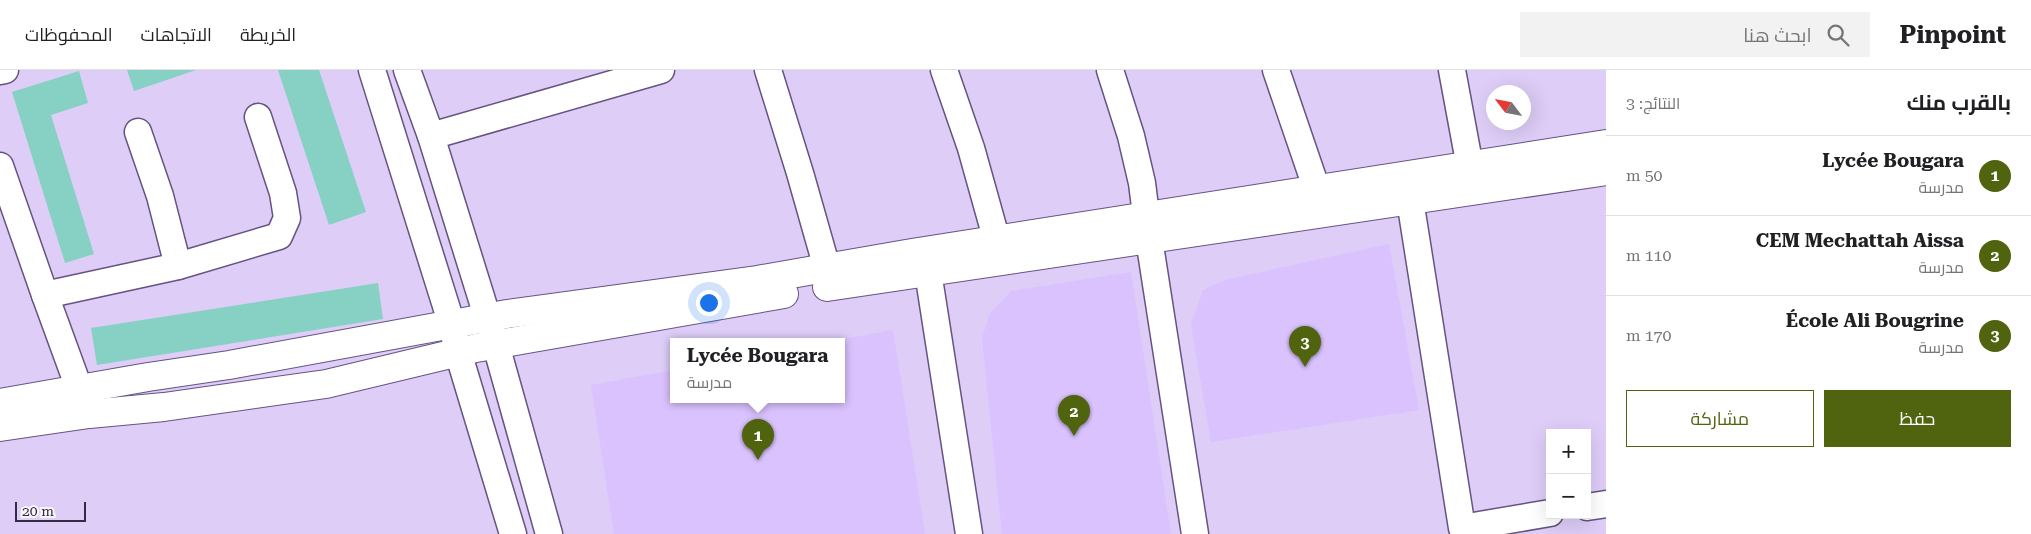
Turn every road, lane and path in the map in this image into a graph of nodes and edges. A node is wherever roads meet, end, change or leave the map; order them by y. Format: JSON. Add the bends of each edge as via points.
{"nodes":[{"id":1,"x":5,"y":70,"type":"edge"},
{"id":2,"x":372,"y":70,"type":"edge"},
{"id":3,"x":407,"y":70,"type":"edge"},
{"id":4,"x":661,"y":70,"type":"edge"},
{"id":5,"x":768,"y":70,"type":"edge"},
{"id":6,"x":944,"y":70,"type":"edge"},
{"id":7,"x":1110,"y":70,"type":"edge"},
{"id":8,"x":1276,"y":70,"type":"edge"},
{"id":9,"x":1452,"y":70,"type":"edge"},
{"id":10,"x":0,"y":71,"type":"edge"},
{"id":11,"x":258,"y":117,"type":"dead end"},
{"id":12,"x":138,"y":132,"type":"dead end"},
{"id":13,"x":431,"y":136,"type":"junction"},
{"id":14,"x":1606,"y":144,"type":"edge"},
{"id":15,"x":0,"y":166,"type":"edge"},
{"id":16,"x":1606,"y":171,"type":"edge"},
{"id":17,"x":1471,"y":179,"type":"junction"},
{"id":18,"x":1317,"y":190,"type":"junction"},
{"id":19,"x":1410,"y":200,"type":"junction"},
{"id":20,"x":1147,"y":228,"type":"junction"},
{"id":21,"x":997,"y":241,"type":"junction"},
{"id":22,"x":178,"y":266,"type":"junction"},
{"id":23,"x":928,"y":272,"type":"junction"},
{"id":24,"x":828,"y":277,"type":"junction"},
{"id":25,"x":45,"y":295,"type":"junction"},
{"id":26,"x":486,"y":317,"type":"junction"},
{"id":27,"x":452,"y":325,"type":"junction"},
{"id":28,"x":496,"y":345,"type":"junction"},
{"id":29,"x":458,"y":352,"type":"junction"},
{"id":30,"x":79,"y":389,"type":"junction"},
{"id":31,"x":0,"y":403,"type":"edge"},
{"id":32,"x":89,"y":414,"type":"junction"},
{"id":33,"x":0,"y":427,"type":"edge"},
{"id":34,"x":1606,"y":504,"type":"edge"},
{"id":35,"x":1591,"y":506,"type":"edge"},
{"id":36,"x":1546,"y":515,"type":"edge"},
{"id":37,"x":513,"y":534,"type":"edge"},
{"id":38,"x":549,"y":534,"type":"edge"},
{"id":39,"x":969,"y":534,"type":"edge"},
{"id":40,"x":1195,"y":534,"type":"edge"}],
"edges":[{"from":1,"to":10,"type":"street"},
{"from":2,"to":27,"type":"street"},
{"from":3,"to":13,"type":"street"},
{"from":4,"to":13,"type":"street"},
{"from":5,"to":24,"type":"street"},
{"from":6,"to":21,"type":"street","via":[[971,148]]},
{"from":7,"to":20,"type":"street","via":[[1131,136],[1142,183]]},
{"from":8,"to":18,"type":"street"},
{"from":9,"to":17,"type":"street"},
{"from":11,"to":22,"type":"street","via":[[283,193],[287,218],[279,236]]},
{"from":12,"to":22,"type":"street","via":[[160,196]]},
{"from":13,"to":26,"type":"street"},
{"from":14,"to":17,"type":"main road"},
{"from":15,"to":25,"type":"street"},
{"from":16,"to":17,"type":"main road"},
{"from":17,"to":18,"type":"main road"},
{"from":17,"to":19,"type":"main road"},
{"from":18,"to":20,"type":"main road"},
{"from":19,"to":20,"type":"main road"},
{"from":19,"to":36,"type":"street","via":[[1462,528]]},
{"from":20,"to":21,"type":"main road"},
{"from":20,"to":23,"type":"main road"},
{"from":20,"to":40,"type":"street"},
{"from":21,"to":24,"type":"main road","via":[[912,253]]},
{"from":22,"to":25,"type":"street"},
{"from":23,"to":24,"type":"main road"},
{"from":23,"to":39,"type":"street"},
{"from":24,"to":26,"type":"main road"},
{"from":24,"to":28,"type":"main road"},
{"from":25,"to":30,"type":"street"},
{"from":26,"to":27,"type":"main road"},
{"from":26,"to":28,"type":"street"},
{"from":27,"to":29,"type":"street"},
{"from":27,"to":30,"type":"main road"},
{"from":28,"to":29,"type":"main road"},
{"from":28,"to":38,"type":"street"},
{"from":29,"to":32,"type":"main road","via":[[326,384]]},
{"from":29,"to":37,"type":"street"},
{"from":30,"to":31,"type":"main road"},
{"from":30,"to":32,"type":"street"},
{"from":32,"to":33,"type":"main road"},
{"from":34,"to":35,"type":"street"}]}
